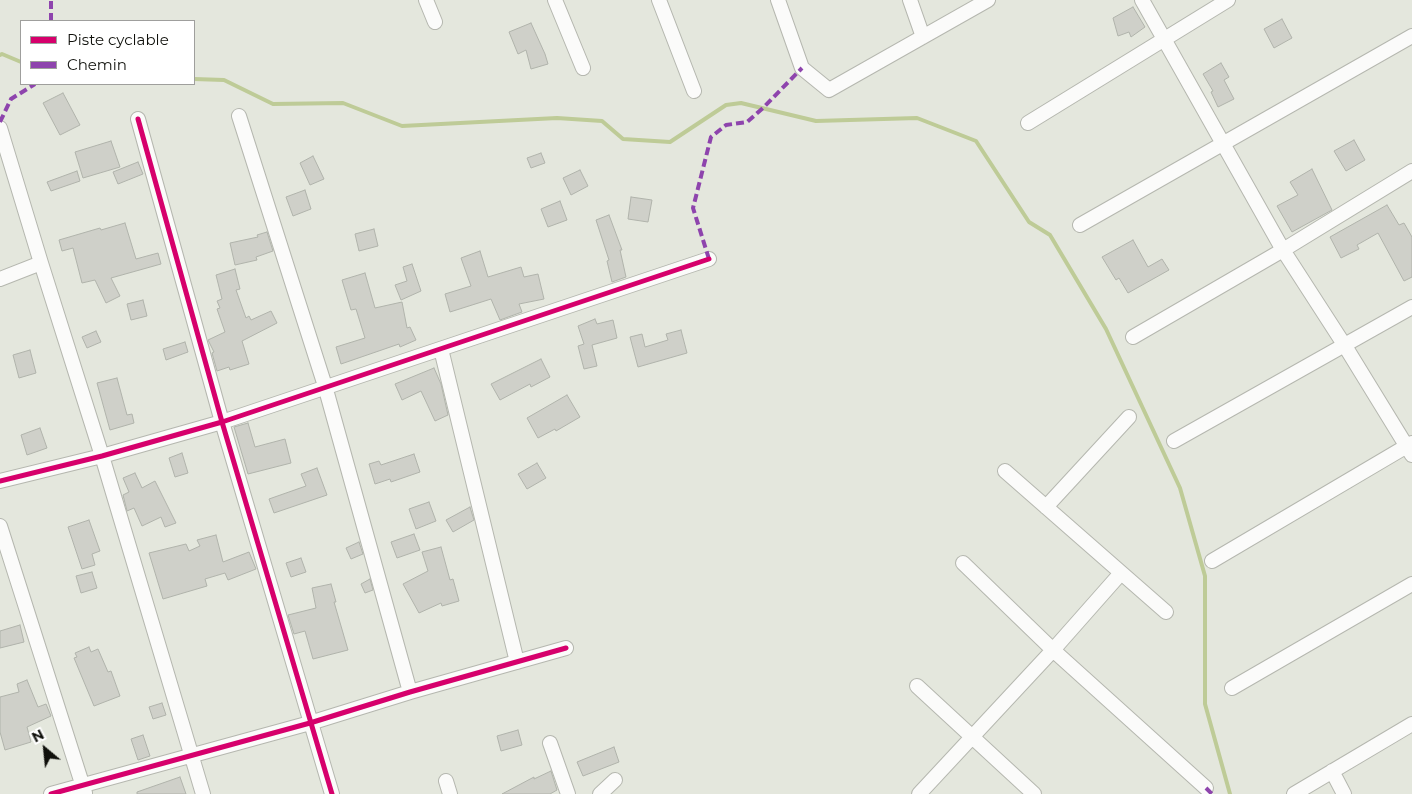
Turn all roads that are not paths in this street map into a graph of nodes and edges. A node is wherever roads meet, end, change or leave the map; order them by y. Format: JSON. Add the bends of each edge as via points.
{"nodes":[{"id":1,"x":426,"y":0,"type":"edge"},
{"id":2,"x":555,"y":0,"type":"edge"},
{"id":3,"x":659,"y":0,"type":"edge"},
{"id":4,"x":778,"y":0,"type":"edge"},
{"id":5,"x":910,"y":0,"type":"edge"},
{"id":6,"x":988,"y":0,"type":"edge"},
{"id":7,"x":1142,"y":0,"type":"edge"},
{"id":8,"x":1228,"y":0,"type":"edge"},
{"id":9,"x":435,"y":22,"type":"dead end"},
{"id":10,"x":1412,"y":36,"type":"edge"},
{"id":11,"x":923,"y":37,"type":"junction"},
{"id":12,"x":1164,"y":39,"type":"junction"},
{"id":13,"x":583,"y":68,"type":"dead end"},
{"id":14,"x":694,"y":91,"type":"dead end"},
{"id":15,"x":239,"y":116,"type":"dead end"},
{"id":16,"x":138,"y":119,"type":"dead end"},
{"id":17,"x":1028,"y":123,"type":"dead end"},
{"id":18,"x":0,"y":128,"type":"edge"},
{"id":19,"x":1223,"y":144,"type":"junction"},
{"id":20,"x":1412,"y":171,"type":"edge"},
{"id":21,"x":1080,"y":226,"type":"dead end"},
{"id":22,"x":1283,"y":250,"type":"junction"},
{"id":23,"x":709,"y":259,"type":"dead end"},
{"id":24,"x":41,"y":263,"type":"junction"},
{"id":25,"x":0,"y":279,"type":"edge"},
{"id":26,"x":1412,"y":307,"type":"edge"},
{"id":27,"x":1133,"y":337,"type":"dead end"},
{"id":28,"x":1345,"y":346,"type":"junction"},
{"id":29,"x":441,"y":349,"type":"junction"},
{"id":30,"x":326,"y":386,"type":"junction"},
{"id":31,"x":1129,"y":417,"type":"dead end"},
{"id":32,"x":222,"y":422,"type":"junction"},
{"id":33,"x":1174,"y":441,"type":"dead end"},
{"id":34,"x":1410,"y":448,"type":"edge"},
{"id":35,"x":102,"y":456,"type":"junction"},
{"id":36,"x":1005,"y":471,"type":"dead end"},
{"id":37,"x":0,"y":481,"type":"edge"},
{"id":38,"x":1046,"y":507,"type":"junction"},
{"id":39,"x":0,"y":526,"type":"edge"},
{"id":40,"x":1212,"y":561,"type":"dead end"},
{"id":41,"x":963,"y":563,"type":"dead end"},
{"id":42,"x":1121,"y":573,"type":"junction"},
{"id":43,"x":1412,"y":584,"type":"edge"},
{"id":44,"x":1166,"y":612,"type":"dead end"},
{"id":45,"x":566,"y":648,"type":"dead end"},
{"id":46,"x":1053,"y":650,"type":"junction"},
{"id":47,"x":517,"y":662,"type":"junction"},
{"id":48,"x":917,"y":686,"type":"dead end"},
{"id":49,"x":1232,"y":688,"type":"dead end"},
{"id":50,"x":410,"y":692,"type":"junction"},
{"id":51,"x":310,"y":723,"type":"junction"},
{"id":52,"x":1412,"y":724,"type":"edge"},
{"id":53,"x":973,"y":737,"type":"junction"},
{"id":54,"x":550,"y":742,"type":"dead end"},
{"id":55,"x":190,"y":755,"type":"junction"},
{"id":56,"x":1332,"y":770,"type":"junction"},
{"id":57,"x":615,"y":780,"type":"dead end"},
{"id":58,"x":1206,"y":788,"type":"dead end"},
{"id":59,"x":84,"y":790,"type":"edge"},
{"id":60,"x":51,"y":794,"type":"edge"},
{"id":61,"x":203,"y":794,"type":"edge"},
{"id":62,"x":332,"y":794,"type":"edge"},
{"id":63,"x":568,"y":794,"type":"edge"},
{"id":64,"x":600,"y":794,"type":"edge"},
{"id":65,"x":919,"y":794,"type":"edge"},
{"id":66,"x":1034,"y":794,"type":"edge"},
{"id":67,"x":1294,"y":794,"type":"edge"},
{"id":68,"x":1344,"y":794,"type":"edge"}],
"edges":[{"from":1,"to":9,"type":"street"},
{"from":2,"to":13,"type":"street"},
{"from":3,"to":14,"type":"street"},
{"from":4,"to":11,"type":"street","via":[[802,68],[829,90]]},
{"from":5,"to":11,"type":"street"},
{"from":6,"to":11,"type":"street"},
{"from":7,"to":12,"type":"street"},
{"from":8,"to":12,"type":"street"},
{"from":10,"to":19,"type":"street"},
{"from":12,"to":17,"type":"street"},
{"from":12,"to":19,"type":"street"},
{"from":15,"to":30,"type":"street"},
{"from":16,"to":32,"type":"street"},
{"from":18,"to":24,"type":"street"},
{"from":19,"to":21,"type":"street"},
{"from":19,"to":22,"type":"street"},
{"from":20,"to":22,"type":"street"},
{"from":22,"to":27,"type":"street"},
{"from":22,"to":28,"type":"street"},
{"from":23,"to":29,"type":"street"},
{"from":24,"to":25,"type":"street"},
{"from":24,"to":35,"type":"street"},
{"from":26,"to":28,"type":"street"},
{"from":28,"to":33,"type":"street"},
{"from":28,"to":34,"type":"street"},
{"from":29,"to":30,"type":"street"},
{"from":29,"to":47,"type":"street"},
{"from":30,"to":32,"type":"street"},
{"from":30,"to":50,"type":"street"},
{"from":31,"to":38,"type":"street"},
{"from":32,"to":35,"type":"street"},
{"from":32,"to":51,"type":"street"},
{"from":34,"to":40,"type":"street"},
{"from":35,"to":37,"type":"street"},
{"from":35,"to":55,"type":"street"},
{"from":36,"to":38,"type":"street"},
{"from":38,"to":42,"type":"street"},
{"from":39,"to":59,"type":"street"},
{"from":41,"to":46,"type":"street"},
{"from":42,"to":44,"type":"street"},
{"from":42,"to":46,"type":"street"},
{"from":43,"to":49,"type":"street"},
{"from":45,"to":47,"type":"street"},
{"from":46,"to":53,"type":"street"},
{"from":46,"to":58,"type":"street"},
{"from":47,"to":50,"type":"street"},
{"from":48,"to":53,"type":"street"},
{"from":50,"to":51,"type":"street"},
{"from":51,"to":55,"type":"street"},
{"from":51,"to":62,"type":"street"},
{"from":52,"to":56,"type":"street"},
{"from":53,"to":65,"type":"street"},
{"from":53,"to":66,"type":"street"},
{"from":54,"to":63,"type":"street"},
{"from":55,"to":59,"type":"street"},
{"from":55,"to":61,"type":"street"},
{"from":56,"to":67,"type":"street"},
{"from":56,"to":68,"type":"street"},
{"from":57,"to":64,"type":"street"},
{"from":59,"to":60,"type":"street"}]}
